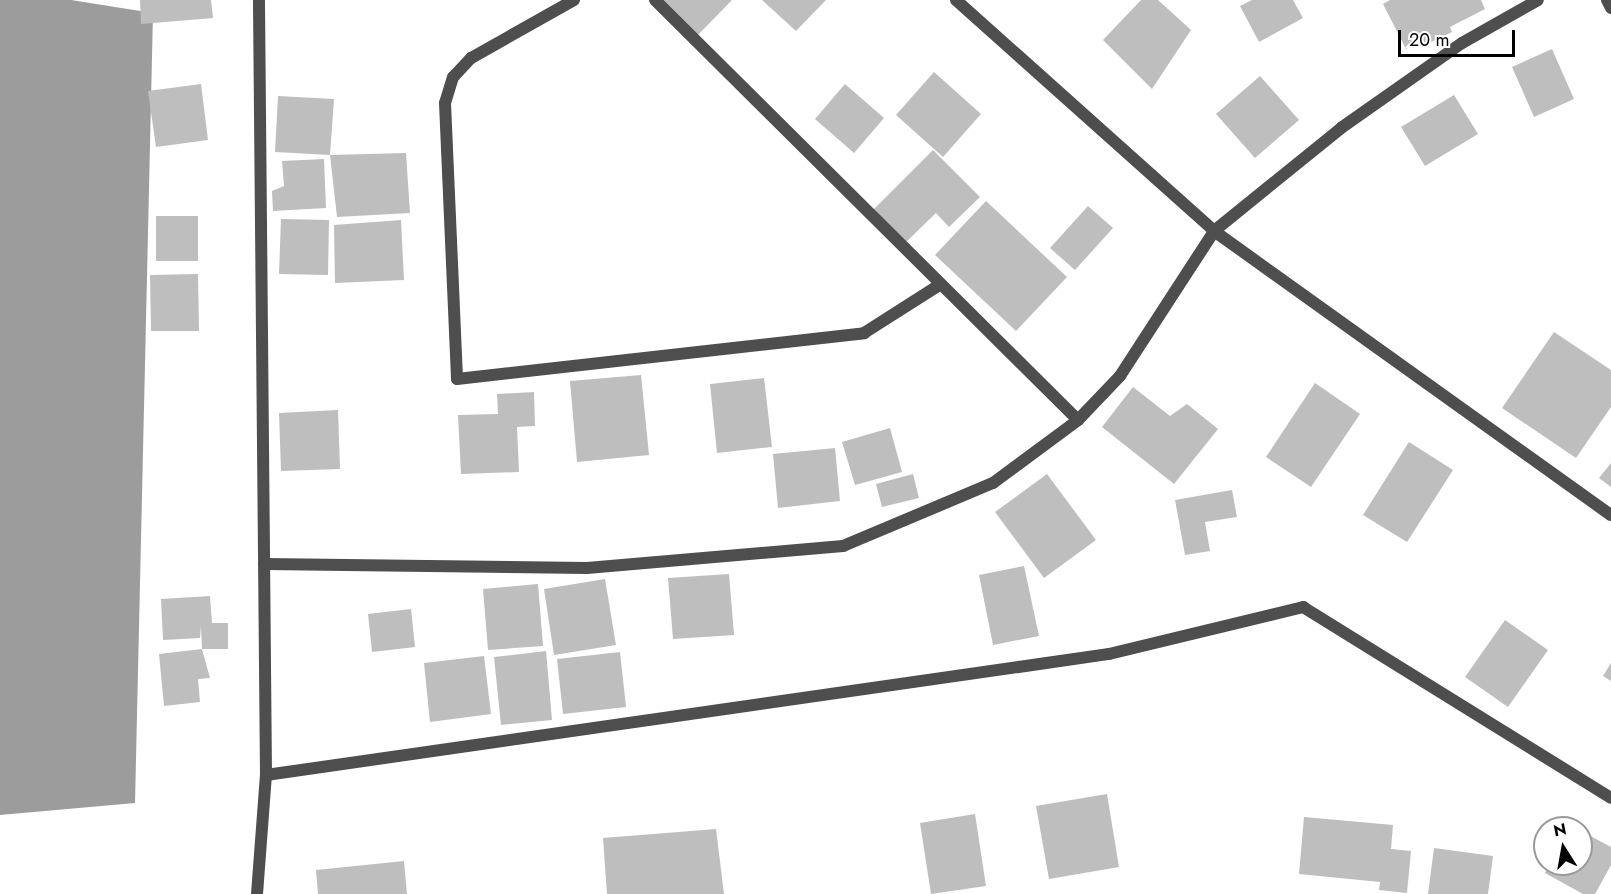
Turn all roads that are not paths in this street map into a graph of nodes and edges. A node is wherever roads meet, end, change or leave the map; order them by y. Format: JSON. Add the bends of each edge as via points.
{"nodes":[{"id":1,"x":259,"y":0,"type":"edge"},
{"id":2,"x":574,"y":0,"type":"edge"},
{"id":3,"x":655,"y":0,"type":"edge"},
{"id":4,"x":956,"y":0,"type":"edge"},
{"id":5,"x":1538,"y":0,"type":"edge"},
{"id":6,"x":1607,"y":0,"type":"edge"},
{"id":7,"x":1611,"y":8,"type":"edge"},
{"id":8,"x":1214,"y":231,"type":"junction"},
{"id":9,"x":941,"y":284,"type":"junction"},
{"id":10,"x":1077,"y":420,"type":"junction"},
{"id":11,"x":1611,"y":515,"type":"edge"},
{"id":12,"x":264,"y":564,"type":"junction"},
{"id":13,"x":266,"y":775,"type":"junction"},
{"id":14,"x":1611,"y":798,"type":"edge"},
{"id":15,"x":257,"y":894,"type":"edge"}],
"edges":[{"from":1,"to":12,"type":"street"},
{"from":2,"to":9,"type":"street","via":[[471,58],[453,77],[445,103],[457,379],[864,333]]},
{"from":3,"to":9,"type":"street"},
{"from":4,"to":8,"type":"street"},
{"from":5,"to":8,"type":"street","via":[[1462,43],[1341,128]]},
{"from":6,"to":7,"type":"street"},
{"from":8,"to":10,"type":"street","via":[[1120,376]]},
{"from":8,"to":11,"type":"street"},
{"from":9,"to":10,"type":"street"},
{"from":10,"to":12,"type":"street","via":[[993,483],[843,546],[587,568]]},
{"from":12,"to":13,"type":"street"},
{"from":13,"to":14,"type":"street","via":[[1110,654],[1303,607]]},
{"from":13,"to":15,"type":"street"}]}
